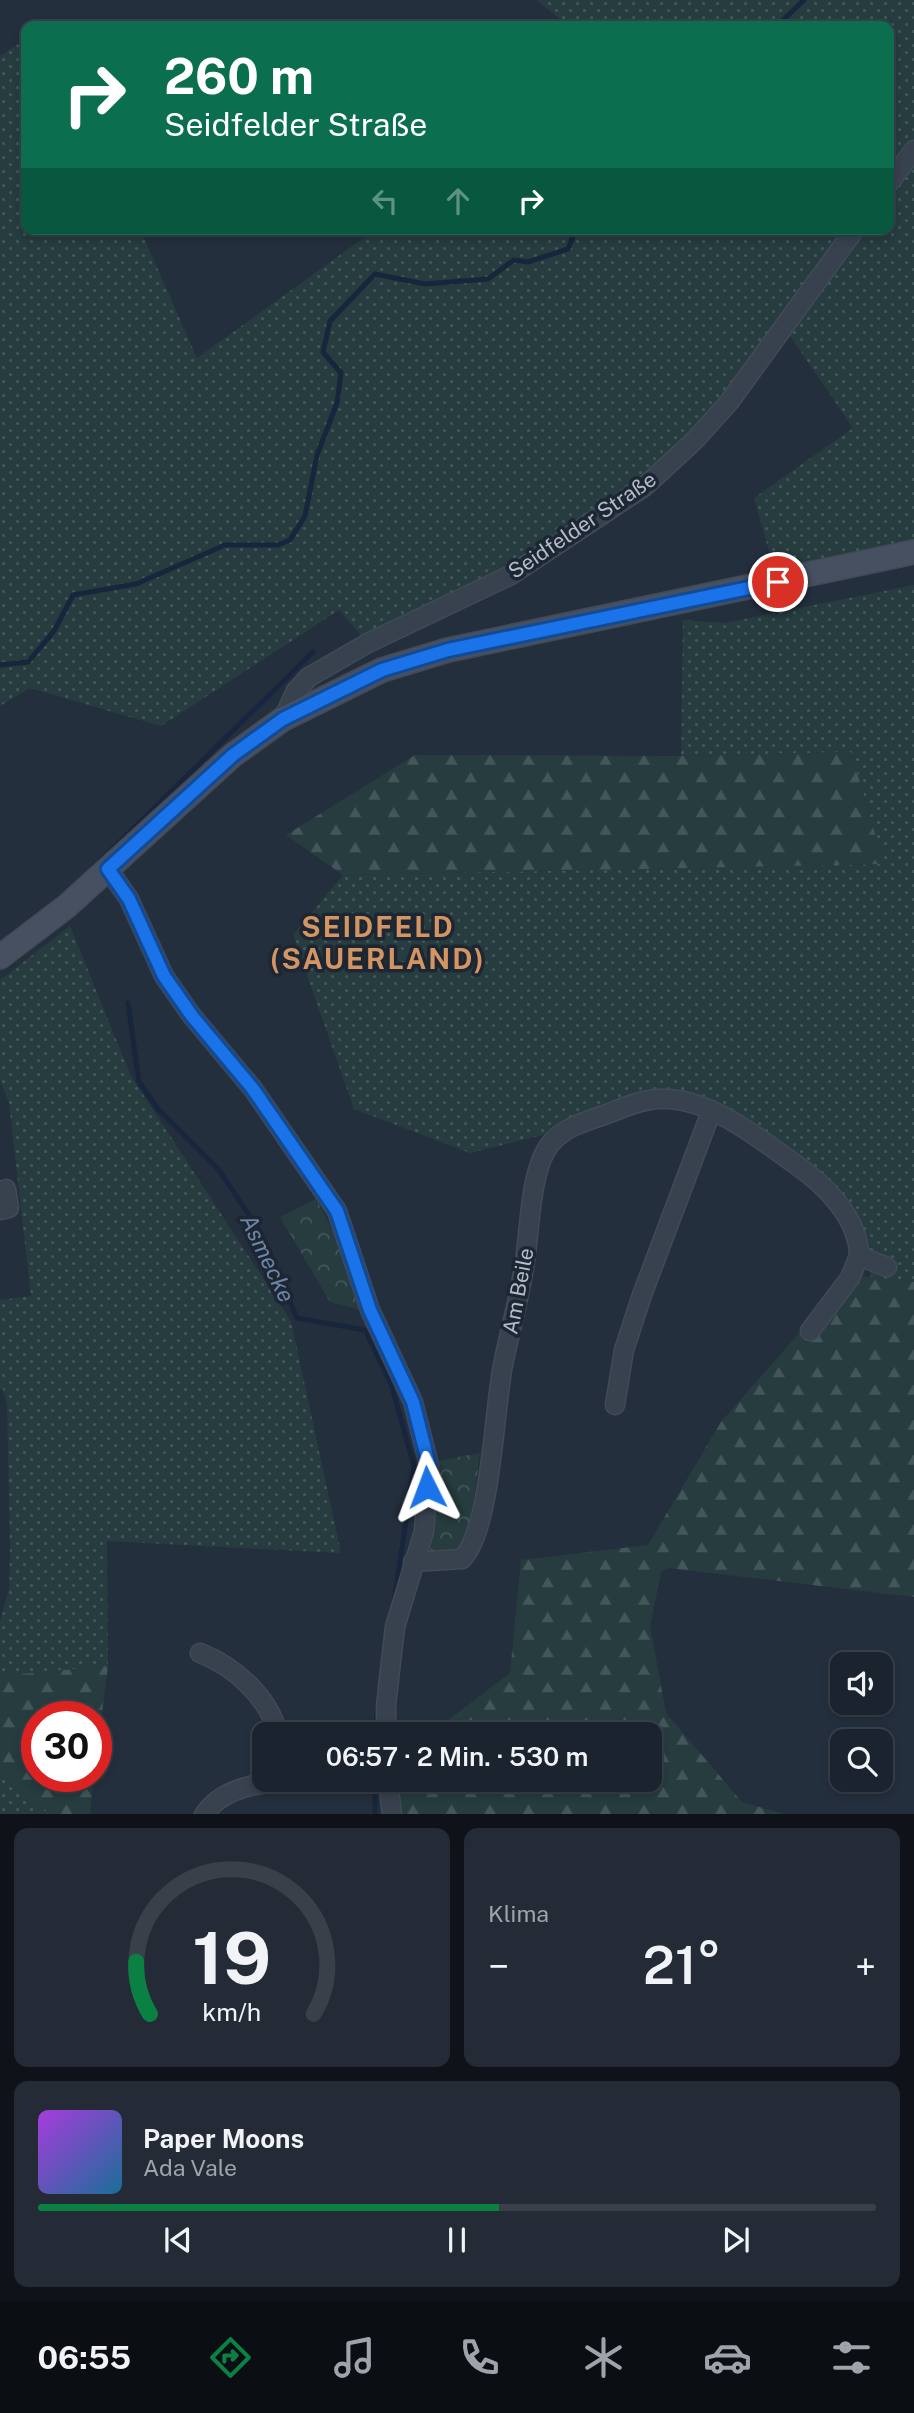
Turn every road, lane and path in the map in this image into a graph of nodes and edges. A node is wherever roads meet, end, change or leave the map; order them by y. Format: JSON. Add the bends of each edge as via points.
{"nodes":[{"id":1,"x":914,"y":150,"type":"edge"},
{"id":2,"x":894,"y":176,"type":"edge"},
{"id":3,"x":851,"y":235,"type":"edge"},
{"id":4,"x":914,"y":552,"type":"edge"},
{"id":5,"x":283,"y":719,"type":"junction"},
{"id":6,"x":108,"y":869,"type":"junction"},
{"id":7,"x":0,"y":957,"type":"edge"},
{"id":8,"x":711,"y":1112,"type":"junction"},
{"id":9,"x":6,"y":1189,"type":"dead end"},
{"id":10,"x":0,"y":1210,"type":"edge"},
{"id":11,"x":859,"y":1256,"type":"junction"},
{"id":12,"x":887,"y":1266,"type":"dead end"},
{"id":13,"x":810,"y":1331,"type":"dead end"},
{"id":14,"x":615,"y":1405,"type":"dead end"},
{"id":15,"x":413,"y":1562,"type":"junction"},
{"id":16,"x":200,"y":1653,"type":"dead end"},
{"id":17,"x":274,"y":1722,"type":"edge"},
{"id":18,"x":386,"y":1722,"type":"edge"},
{"id":19,"x":252,"y":1787,"type":"edge"},
{"id":20,"x":389,"y":1792,"type":"edge"},
{"id":21,"x":205,"y":1814,"type":"edge"},
{"id":22,"x":392,"y":1814,"type":"edge"}],
"edges":[{"from":1,"to":2,"type":"street"},
{"from":3,"to":5,"type":"street","name":"Seidfelder Straße","via":[[730,401],[644,487],[512,575],[368,643],[309,677],[296,691]]},
{"from":4,"to":5,"type":"main road","name":"Seidfelder Straße","via":[[411,659]]},
{"from":5,"to":6,"type":"main road","name":"Seidfelder Straße","via":[[233,755]]},
{"from":6,"to":7,"type":"main road","name":"Seidfelder Straße"},
{"from":6,"to":15,"type":"street","via":[[129,899],[164,976],[253,1089],[337,1211],[370,1310],[413,1402],[429,1465],[424,1531]]},
{"from":8,"to":11,"type":"street","name":"Am Beile","via":[[817,1180],[854,1231]]},
{"from":8,"to":14,"type":"street","via":[[642,1295],[624,1350]]},
{"from":8,"to":15,"type":"street","name":"Am Beile","via":[[690,1103],[657,1099],[572,1127],[550,1144],[540,1165],[472,1549],[462,1559]]},
{"from":9,"to":10,"type":"street","via":[[9,1208]]},
{"from":11,"to":12,"type":"street"},
{"from":11,"to":13,"type":"street","via":[[850,1278]]},
{"from":15,"to":18,"type":"street","via":[[395,1627]]},
{"from":16,"to":17,"type":"street","via":[[222,1661],[246,1682]]},
{"from":19,"to":21,"type":"street","via":[[234,1791]]},
{"from":20,"to":22,"type":"street"}]}
